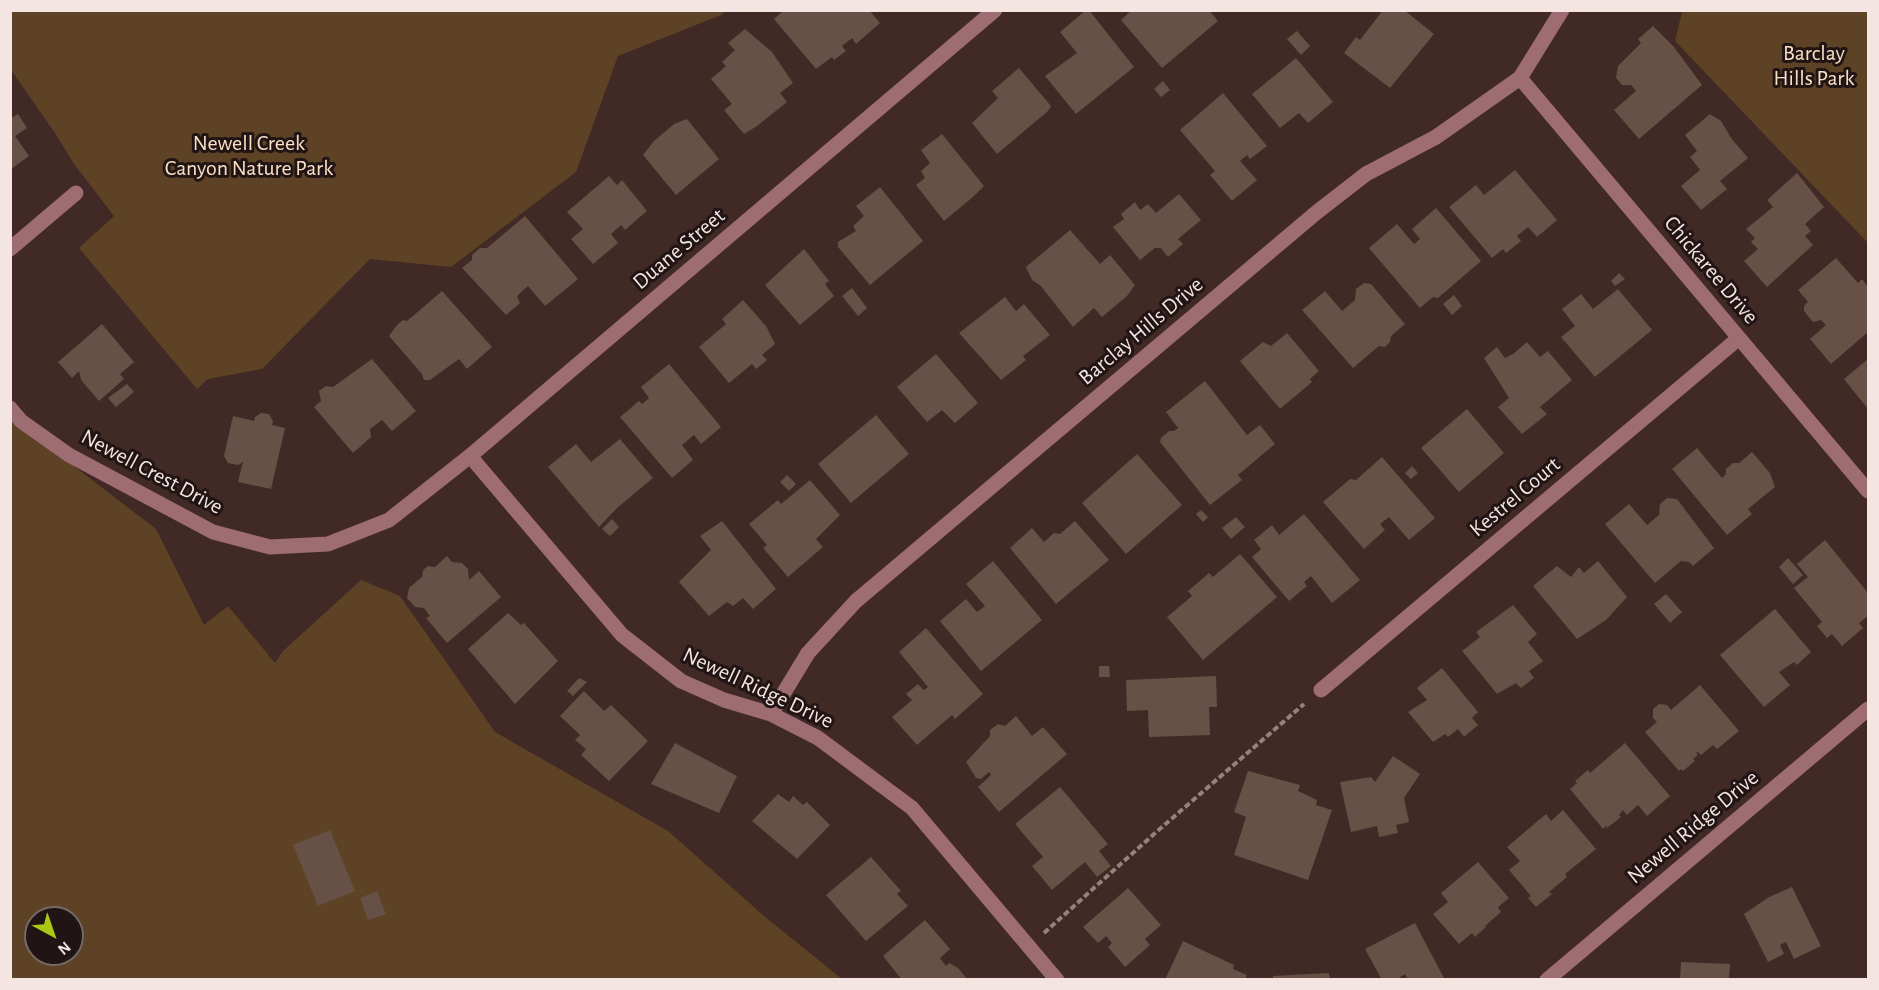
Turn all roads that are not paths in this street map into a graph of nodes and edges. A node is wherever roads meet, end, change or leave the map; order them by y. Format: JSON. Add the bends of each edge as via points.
{"nodes":[{"id":1,"x":995,"y":10,"type":"edge"},
{"id":2,"x":1562,"y":10,"type":"edge"},
{"id":3,"x":1520,"y":78,"type":"junction"},
{"id":4,"x":76,"y":194,"type":"dead end"},
{"id":5,"x":10,"y":249,"type":"edge"},
{"id":6,"x":1739,"y":338,"type":"junction"},
{"id":7,"x":10,"y":408,"type":"edge"},
{"id":8,"x":470,"y":456,"type":"junction"},
{"id":9,"x":1869,"y":491,"type":"edge"},
{"id":10,"x":389,"y":520,"type":"joint"},
{"id":11,"x":1321,"y":690,"type":"road end"},
{"id":12,"x":1869,"y":709,"type":"edge"},
{"id":13,"x":771,"y":714,"type":"junction"},
{"id":14,"x":1057,"y":980,"type":"edge"},
{"id":15,"x":1547,"y":980,"type":"edge"}],
"edges":[{"from":1,"to":8,"type":"street","name":"Duane Street"},
{"from":2,"to":3,"type":"street","name":"Barclay Hills Drive"},
{"from":3,"to":6,"type":"street","name":"Chickaree Drive"},
{"from":3,"to":13,"type":"street","name":"Barclay Hills Drive","via":[[1436,136],[1366,174],[1317,212],[856,601],[808,653]]},
{"from":4,"to":5,"type":"street"},
{"from":6,"to":9,"type":"street","name":"Chickaree Drive"},
{"from":6,"to":11,"type":"street","name":"Kestrel Court"},
{"from":7,"to":10,"type":"street","name":"Newell Crest Drive","via":[[21,421],[69,455],[213,532],[270,547],[328,544]]},
{"from":8,"to":10,"type":"street","name":"Duane Street"},
{"from":8,"to":13,"type":"street","name":"Newell Ridge Drive","via":[[622,635],[681,681],[724,700]]},
{"from":12,"to":15,"type":"street","name":"Newell Ridge Drive"},
{"from":13,"to":14,"type":"street","name":"Newell Ridge Drive","via":[[818,738],[912,808]]}]}
